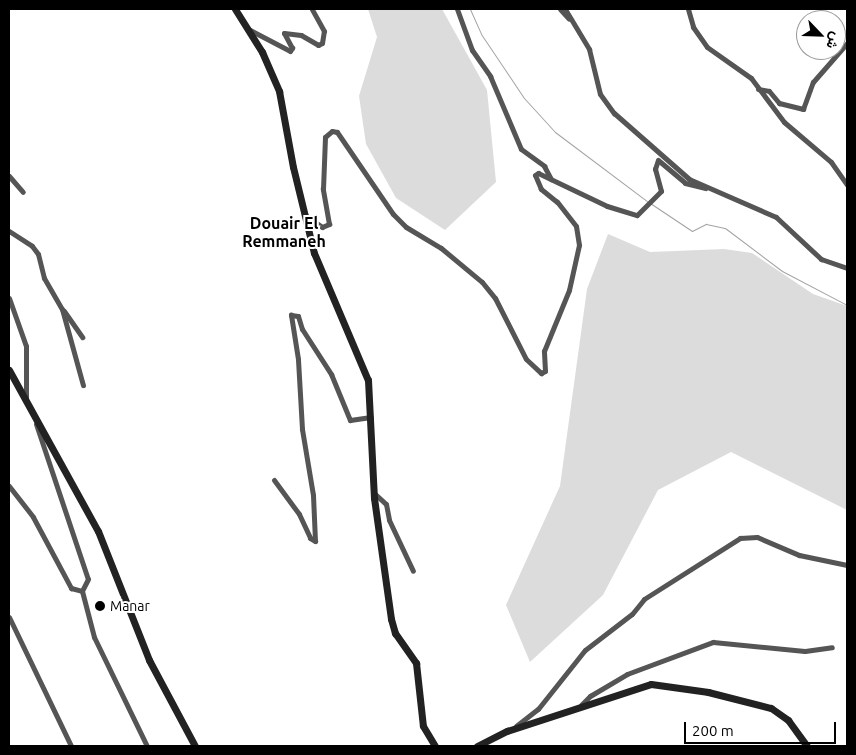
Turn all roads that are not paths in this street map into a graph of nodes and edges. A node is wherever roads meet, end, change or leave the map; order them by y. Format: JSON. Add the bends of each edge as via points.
{"nodes":[{"id":1,"x":235,"y":9,"type":"edge"},
{"id":2,"x":312,"y":9,"type":"edge"},
{"id":3,"x":457,"y":9,"type":"edge"},
{"id":4,"x":560,"y":9,"type":"edge"},
{"id":5,"x":565,"y":9,"type":"edge"},
{"id":6,"x":688,"y":9,"type":"edge"},
{"id":7,"x":575,"y":24,"type":"junction"},
{"id":8,"x":248,"y":29,"type":"junction"},
{"id":9,"x":847,"y":43,"type":"edge"},
{"id":10,"x":758,"y":89,"type":"junction"},
{"id":11,"x":9,"y":176,"type":"edge"},
{"id":12,"x":551,"y":179,"type":"junction"},
{"id":13,"x":847,"y":186,"type":"edge"},
{"id":14,"x":705,"y":188,"type":"junction"},
{"id":15,"x":23,"y":192,"type":"dead end"},
{"id":16,"x":303,"y":213,"type":"junction"},
{"id":17,"x":9,"y":231,"type":"edge"},
{"id":18,"x":847,"y":268,"type":"edge"},
{"id":19,"x":9,"y":298,"type":"edge"},
{"id":20,"x":62,"y":309,"type":"junction"},
{"id":21,"x":82,"y":337,"type":"dead end"},
{"id":22,"x":9,"y":370,"type":"edge"},
{"id":23,"x":83,"y":385,"type":"dead end"},
{"id":24,"x":26,"y":398,"type":"junction"},
{"id":25,"x":371,"y":417,"type":"junction"},
{"id":26,"x":35,"y":419,"type":"junction"},
{"id":27,"x":274,"y":480,"type":"dead end"},
{"id":28,"x":9,"y":486,"type":"edge"},
{"id":29,"x":373,"y":492,"type":"junction"},
{"id":30,"x":847,"y":565,"type":"edge"},
{"id":31,"x":413,"y":571,"type":"dead end"},
{"id":32,"x":82,"y":591,"type":"junction"},
{"id":33,"x":9,"y":617,"type":"edge"},
{"id":34,"x":832,"y":647,"type":"dead end"},
{"id":35,"x":581,"y":705,"type":"junction"},
{"id":36,"x":507,"y":731,"type":"junction"},
{"id":37,"x":71,"y":746,"type":"edge"},
{"id":38,"x":147,"y":746,"type":"edge"},
{"id":39,"x":195,"y":746,"type":"edge"},
{"id":40,"x":435,"y":746,"type":"edge"},
{"id":41,"x":477,"y":746,"type":"edge"},
{"id":42,"x":807,"y":746,"type":"edge"}],
"edges":[{"from":1,"to":8,"type":"street"},
{"from":2,"to":8,"type":"street","via":[[324,31],[322,43],[318,45],[301,35],[284,32],[292,48],[290,51]]},
{"from":3,"to":12,"type":"street","via":[[472,50],[490,76],[521,149],[544,166]]},
{"from":4,"to":7,"type":"street"},
{"from":5,"to":7,"type":"street"},
{"from":6,"to":10,"type":"street","via":[[693,27],[703,43],[744,72]]},
{"from":7,"to":14,"type":"street","via":[[589,49],[604,101],[689,179]]},
{"from":8,"to":16,"type":"street","via":[[280,91]]},
{"from":9,"to":10,"type":"street","via":[[813,82],[803,109],[779,103],[769,91]]},
{"from":10,"to":13,"type":"street","via":[[784,122],[831,162]]},
{"from":11,"to":15,"type":"street"},
{"from":12,"to":14,"type":"street","via":[[629,215],[637,215],[661,192],[655,169],[658,160],[685,183]]},
{"from":12,"to":16,"type":"street","via":[[538,173],[534,179],[576,226],[579,245],[569,290],[544,351],[545,371],[541,373],[526,359],[495,298],[482,282],[393,214],[337,132],[332,131],[324,138],[323,188],[328,224],[326,227],[312,223]]},
{"from":14,"to":18,"type":"street","via":[[776,217],[821,259]]},
{"from":16,"to":25,"type":"street","via":[[314,253],[368,380]]},
{"from":17,"to":20,"type":"street","via":[[32,246],[38,254],[44,278]]},
{"from":19,"to":24,"type":"street","via":[[26,346]]},
{"from":20,"to":21,"type":"street"},
{"from":20,"to":23,"type":"street"},
{"from":22,"to":24,"type":"street"},
{"from":24,"to":26,"type":"street"},
{"from":25,"to":27,"type":"street","via":[[350,420],[331,374],[298,316],[291,315],[298,359],[302,429],[313,495],[315,541]]},
{"from":25,"to":29,"type":"street"},
{"from":26,"to":32,"type":"street","via":[[88,578]]},
{"from":26,"to":39,"type":"street","via":[[98,531],[149,660]]},
{"from":28,"to":32,"type":"street","via":[[33,517],[71,588]]},
{"from":29,"to":31,"type":"street","via":[[386,504],[389,520]]},
{"from":29,"to":40,"type":"street","via":[[391,620],[395,633],[416,662],[423,726]]},
{"from":30,"to":36,"type":"street","via":[[799,555],[758,537],[740,538],[644,599],[632,614],[585,650],[538,709]]},
{"from":32,"to":38,"type":"street","via":[[94,636]]},
{"from":33,"to":37,"type":"street"},
{"from":34,"to":35,"type":"street","via":[[806,651],[713,642],[627,674],[594,693]]},
{"from":35,"to":36,"type":"street"},
{"from":35,"to":42,"type":"street","via":[[652,684],[698,690],[771,708],[788,720]]},
{"from":36,"to":41,"type":"street"}]}
